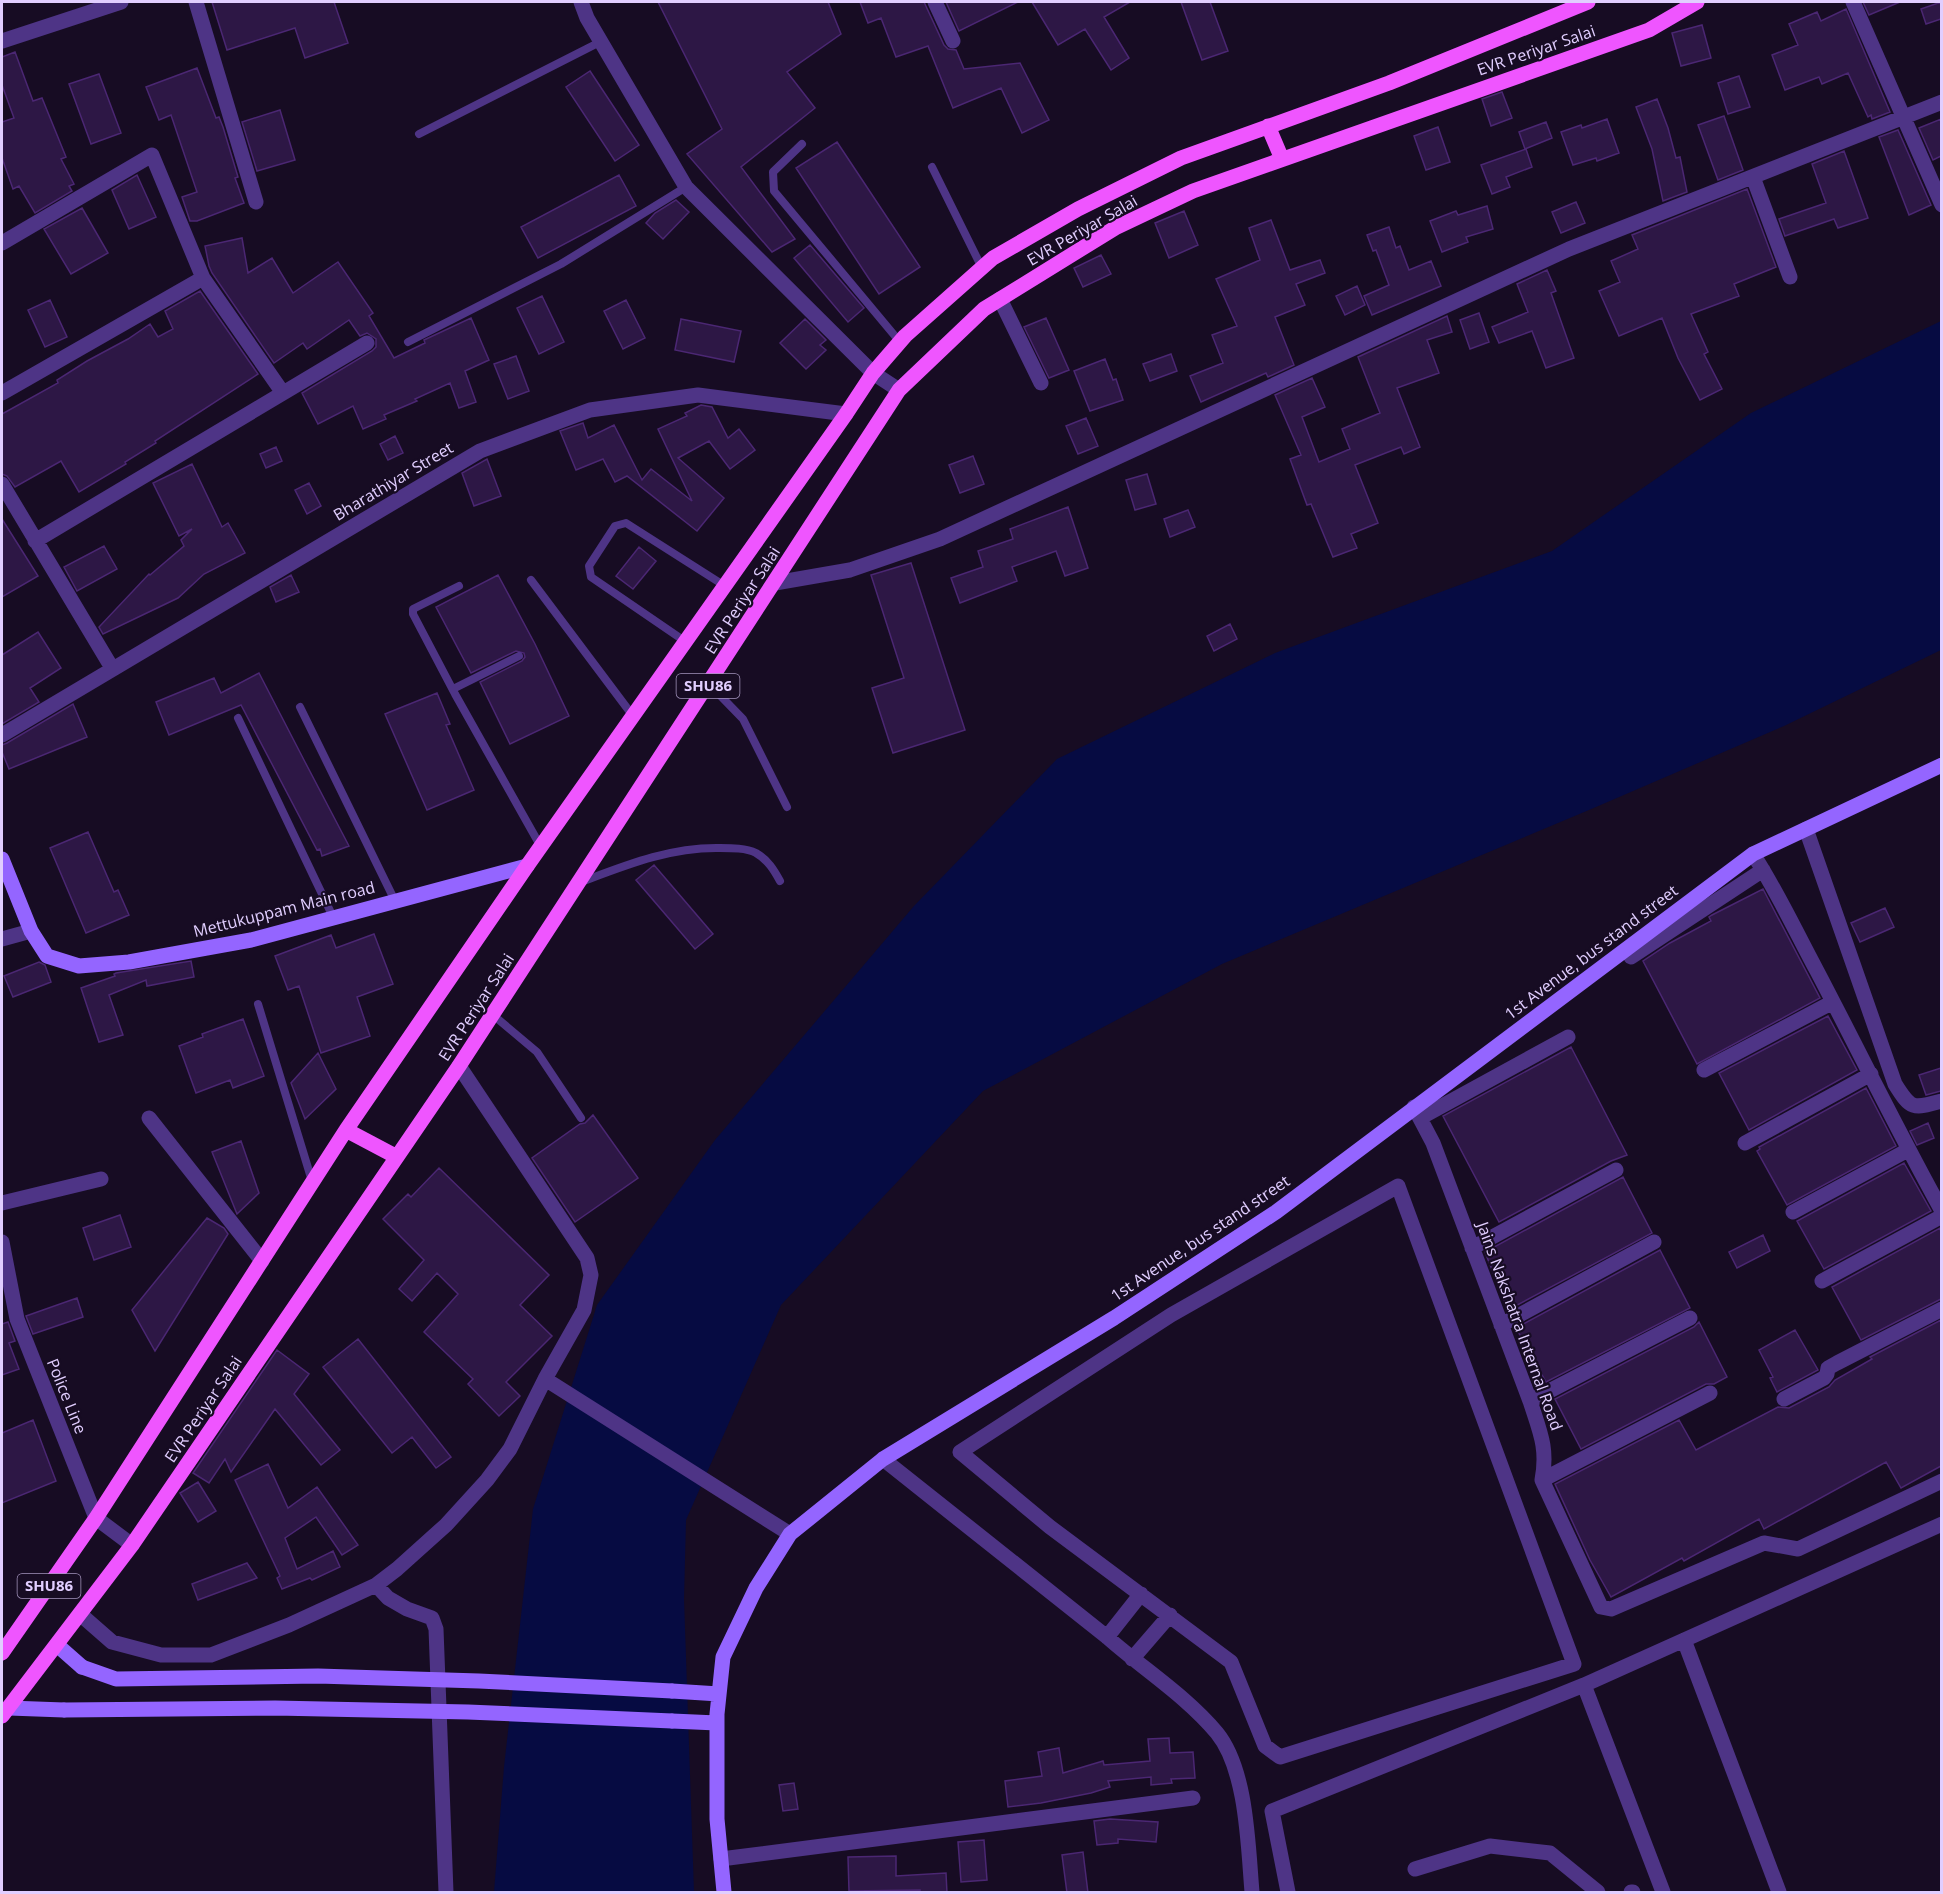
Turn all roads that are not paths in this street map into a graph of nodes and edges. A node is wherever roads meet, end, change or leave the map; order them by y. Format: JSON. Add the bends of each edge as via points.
{"nodes":[{"id":1,"x":196,"y":2,"type":"edge"},
{"id":2,"x":581,"y":2,"type":"edge"},
{"id":3,"x":935,"y":2,"type":"edge"},
{"id":4,"x":1697,"y":2,"type":"edge"},
{"id":5,"x":1853,"y":2,"type":"edge"},
{"id":6,"x":112,"y":3,"type":"edge"},
{"id":7,"x":1580,"y":3,"type":"edge"},
{"id":8,"x":2,"y":41,"type":"edge"},
{"id":9,"x":953,"y":41,"type":"dead end"},
{"id":10,"x":600,"y":42,"type":"junction"},
{"id":11,"x":1941,"y":102,"type":"edge"},
{"id":12,"x":1902,"y":118,"type":"junction"},
{"id":13,"x":1268,"y":126,"type":"junction"},
{"id":14,"x":419,"y":134,"type":"dead end"},
{"id":15,"x":802,"y":144,"type":"dead end"},
{"id":16,"x":1282,"y":159,"type":"junction"},
{"id":17,"x":932,"y":167,"type":"dead end"},
{"id":18,"x":1753,"y":177,"type":"junction"},
{"id":19,"x":686,"y":187,"type":"junction"},
{"id":20,"x":256,"y":202,"type":"dead end"},
{"id":21,"x":1941,"y":205,"type":"edge"},
{"id":22,"x":2,"y":243,"type":"edge"},
{"id":23,"x":982,"y":268,"type":"junction"},
{"id":24,"x":1790,"y":277,"type":"dead end"},
{"id":25,"x":203,"y":278,"type":"junction"},
{"id":26,"x":1000,"y":299,"type":"junction"},
{"id":27,"x":367,"y":342,"type":"dead end"},
{"id":28,"x":408,"y":342,"type":"dead end"},
{"id":29,"x":900,"y":342,"type":"junction"},
{"id":30,"x":873,"y":373,"type":"junction"},
{"id":31,"x":1041,"y":383,"type":"dead end"},
{"id":32,"x":899,"y":390,"type":"junction"},
{"id":33,"x":2,"y":393,"type":"edge"},
{"id":34,"x":283,"y":393,"type":"junction"},
{"id":35,"x":846,"y":414,"type":"junction"},
{"id":36,"x":2,"y":484,"type":"edge"},
{"id":37,"x":35,"y":541,"type":"junction"},
{"id":38,"x":531,"y":580,"type":"dead end"},
{"id":39,"x":775,"y":583,"type":"junction"},
{"id":40,"x":459,"y":586,"type":"dead end"},
{"id":41,"x":725,"y":586,"type":"junction"},
{"id":42,"x":686,"y":642,"type":"junction"},
{"id":43,"x":519,"y":656,"type":"dead end"},
{"id":44,"x":112,"y":668,"type":"junction"},
{"id":45,"x":709,"y":684,"type":"junction"},
{"id":46,"x":453,"y":689,"type":"junction"},
{"id":47,"x":300,"y":707,"type":"dead end"},
{"id":48,"x":633,"y":716,"type":"junction"},
{"id":49,"x":238,"y":718,"type":"dead end"},
{"id":50,"x":2,"y":735,"type":"edge"},
{"id":51,"x":1941,"y":765,"type":"edge"},
{"id":52,"x":786,"y":807,"type":"dead end"},
{"id":53,"x":1806,"y":829,"type":"junction"},
{"id":54,"x":541,"y":847,"type":"junction"},
{"id":55,"x":2,"y":859,"type":"edge"},
{"id":56,"x":1759,"y":864,"type":"junction"},
{"id":57,"x":527,"y":866,"type":"junction"},
{"id":58,"x":579,"y":882,"type":"junction"},
{"id":59,"x":780,"y":882,"type":"dead end"},
{"id":60,"x":395,"y":901,"type":"junction"},
{"id":61,"x":333,"y":917,"type":"junction"},
{"id":62,"x":31,"y":931,"type":"junction"},
{"id":63,"x":2,"y":939,"type":"edge"},
{"id":64,"x":1631,"y":957,"type":"dead end"},
{"id":65,"x":1833,"y":1002,"type":"junction"},
{"id":66,"x":258,"y":1004,"type":"dead end"},
{"id":67,"x":493,"y":1014,"type":"junction"},
{"id":68,"x":1568,"y":1037,"type":"dead end"},
{"id":69,"x":459,"y":1066,"type":"junction"},
{"id":70,"x":1704,"y":1070,"type":"dead end"},
{"id":71,"x":1871,"y":1074,"type":"junction"},
{"id":72,"x":1941,"y":1101,"type":"edge"},
{"id":73,"x":1417,"y":1113,"type":"junction"},
{"id":74,"x":149,"y":1118,"type":"dead end"},
{"id":75,"x":581,"y":1118,"type":"dead end"},
{"id":76,"x":346,"y":1130,"type":"junction"},
{"id":77,"x":1745,"y":1143,"type":"dead end"},
{"id":78,"x":1908,"y":1150,"type":"junction"},
{"id":79,"x":397,"y":1157,"type":"junction"},
{"id":80,"x":1616,"y":1170,"type":"dead end"},
{"id":81,"x":101,"y":1179,"type":"dead end"},
{"id":82,"x":312,"y":1182,"type":"junction"},
{"id":83,"x":2,"y":1203,"type":"edge"},
{"id":84,"x":1941,"y":1211,"type":"edge"},
{"id":85,"x":1793,"y":1212,"type":"dead end"},
{"id":86,"x":1941,"y":1216,"type":"edge"},
{"id":87,"x":2,"y":1242,"type":"edge"},
{"id":88,"x":1654,"y":1242,"type":"dead end"},
{"id":89,"x":1472,"y":1248,"type":"junction"},
{"id":90,"x":262,"y":1261,"type":"junction"},
{"id":91,"x":1822,"y":1281,"type":"dead end"},
{"id":92,"x":1941,"y":1310,"type":"edge"},
{"id":93,"x":1690,"y":1318,"type":"dead end"},
{"id":94,"x":1501,"y":1325,"type":"junction"},
{"id":95,"x":545,"y":1379,"type":"junction"},
{"id":96,"x":1710,"y":1393,"type":"dead end"},
{"id":97,"x":1784,"y":1399,"type":"dead end"},
{"id":98,"x":1530,"y":1401,"type":"junction"},
{"id":99,"x":883,"y":1459,"type":"junction"},
{"id":100,"x":1542,"y":1480,"type":"junction"},
{"id":101,"x":1941,"y":1481,"type":"edge"},
{"id":102,"x":96,"y":1518,"type":"junction"},
{"id":103,"x":1941,"y":1524,"type":"edge"},
{"id":104,"x":790,"y":1534,"type":"junction"},
{"id":105,"x":132,"y":1545,"type":"junction"},
{"id":106,"x":376,"y":1585,"type":"junction"},
{"id":107,"x":1141,"y":1594,"type":"junction"},
{"id":108,"x":80,"y":1614,"type":"junction"},
{"id":109,"x":1170,"y":1615,"type":"junction"},
{"id":110,"x":1107,"y":1636,"type":"junction"},
{"id":111,"x":1684,"y":1640,"type":"junction"},
{"id":112,"x":57,"y":1645,"type":"junction"},
{"id":113,"x":2,"y":1653,"type":"edge"},
{"id":114,"x":1132,"y":1659,"type":"junction"},
{"id":115,"x":1584,"y":1685,"type":"junction"},
{"id":116,"x":719,"y":1694,"type":"junction"},
{"id":117,"x":5,"y":1712,"type":"edge"},
{"id":118,"x":717,"y":1723,"type":"junction"},
{"id":119,"x":1193,"y":1798,"type":"dead end"},
{"id":120,"x":721,"y":1859,"type":"junction"},
{"id":121,"x":1415,"y":1869,"type":"dead end"},
{"id":122,"x":446,"y":1893,"type":"edge"},
{"id":123,"x":724,"y":1893,"type":"edge"},
{"id":124,"x":1252,"y":1893,"type":"edge"},
{"id":125,"x":1288,"y":1893,"type":"edge"},
{"id":126,"x":1598,"y":1893,"type":"edge"},
{"id":127,"x":1663,"y":1893,"type":"edge"},
{"id":128,"x":1779,"y":1893,"type":"edge"}],
"edges":[{"from":1,"to":20,"type":"street"},
{"from":2,"to":10,"type":"street"},
{"from":3,"to":9,"type":"street"},
{"from":4,"to":16,"type":"main road","name":"EVR Periyar Salai","number":"SHU86","via":[[1649,30]]},
{"from":5,"to":12,"type":"street"},
{"from":6,"to":8,"type":"street"},
{"from":7,"to":13,"type":"main road","name":"EVR Periyar Salai","number":"SHU86","via":[[1389,83]]},
{"from":10,"to":14,"type":"lane"},
{"from":10,"to":19,"type":"street"},
{"from":11,"to":12,"type":"street"},
{"from":12,"to":18,"type":"street"},
{"from":12,"to":21,"type":"street"},
{"from":13,"to":16,"type":"main road"},
{"from":13,"to":23,"type":"main road","name":"EVR Periyar Salai","number":"SHU86","via":[[1160,168],[1078,209]]},
{"from":15,"to":29,"type":"lane","via":[[774,172],[774,191]]},
{"from":16,"to":26,"type":"main road","name":"EVR Periyar Salai","number":"SHU86","via":[[1193,191],[1115,228]]},
{"from":17,"to":23,"type":"lane"},
{"from":18,"to":24,"type":"street"},
{"from":18,"to":39,"type":"street","via":[[1569,249],[939,538],[850,570]]},
{"from":19,"to":28,"type":"lane","via":[[561,264]]},
{"from":19,"to":30,"type":"street"},
{"from":22,"to":25,"type":"street","via":[[152,155]]},
{"from":23,"to":29,"type":"main road","name":"EVR Periyar Salai","number":"SHU86"},
{"from":25,"to":33,"type":"street"},
{"from":25,"to":34,"type":"street"},
{"from":26,"to":31,"type":"street"},
{"from":26,"to":32,"type":"main road","name":"EVR Periyar Salai","number":"SHU86","via":[[984,309]]},
{"from":27,"to":34,"type":"street"},
{"from":29,"to":30,"type":"main road","name":"EVR Periyar Salai","number":"SHU86"},
{"from":30,"to":32,"type":"street"},
{"from":30,"to":35,"type":"main road","name":"EVR Periyar Salai","number":"SHU86"},
{"from":32,"to":39,"type":"main road","name":"EVR Periyar Salai","number":"SHU86"},
{"from":34,"to":37,"type":"street"},
{"from":35,"to":41,"type":"main road","name":"EVR Periyar Salai","number":"SHU86"},
{"from":35,"to":44,"type":"street","name":"Bharathiyar Street","via":[[698,395],[590,410],[480,451]]},
{"from":36,"to":37,"type":"street"},
{"from":37,"to":44,"type":"street"},
{"from":38,"to":48,"type":"lane"},
{"from":39,"to":45,"type":"main road","name":"EVR Periyar Salai","number":"SHU86"},
{"from":40,"to":46,"type":"lane","via":[[413,609]]},
{"from":41,"to":42,"type":"main road","name":"EVR Periyar Salai","number":"SHU86"},
{"from":41,"to":42,"type":"lane","via":[[626,523],[615,526],[589,566],[591,577]]},
{"from":42,"to":48,"type":"main road","name":"EVR Periyar Salai","number":"SHU86"},
{"from":43,"to":46,"type":"lane"},
{"from":44,"to":50,"type":"street","name":"Bharathiyar Street"},
{"from":45,"to":52,"type":"lane","via":[[743,719]]},
{"from":45,"to":58,"type":"main road","name":"EVR Periyar Salai","number":"SHU86"},
{"from":46,"to":54,"type":"lane"},
{"from":47,"to":60,"type":"lane"},
{"from":48,"to":54,"type":"main road","name":"EVR Periyar Salai","number":"SHU86"},
{"from":49,"to":61,"type":"lane"},
{"from":51,"to":53,"type":"street","name":"1st Avenue, bus stand street"},
{"from":53,"to":56,"type":"street","name":"1st Avenue, bus stand street"},
{"from":53,"to":72,"type":"street","via":[[1895,1084],[1906,1102],[1920,1107]]},
{"from":54,"to":57,"type":"main road","name":"EVR Periyar Salai","number":"SHU86"},
{"from":55,"to":62,"type":"street","name":"Mettukuppam Main road"},
{"from":56,"to":64,"type":"street"},
{"from":56,"to":65,"type":"street"},
{"from":56,"to":73,"type":"street","name":"1st Avenue, bus stand street"},
{"from":57,"to":60,"type":"street","name":"Mettukuppam Main road"},
{"from":57,"to":76,"type":"main road","name":"EVR Periyar Salai","number":"SHU86"},
{"from":58,"to":59,"type":"lane","via":[[649,856],[704,848],[746,849],[767,861]]},
{"from":58,"to":67,"type":"main road","name":"EVR Periyar Salai","number":"SHU86"},
{"from":60,"to":61,"type":"street","name":"Mettukuppam Main road"},
{"from":61,"to":62,"type":"street","name":"Mettukuppam Main road","via":[[250,940],[129,962],[79,966],[47,956]]},
{"from":62,"to":63,"type":"street"},
{"from":65,"to":70,"type":"street"},
{"from":65,"to":71,"type":"street"},
{"from":66,"to":82,"type":"lane"},
{"from":67,"to":69,"type":"main road","name":"EVR Periyar Salai","number":"SHU86"},
{"from":67,"to":75,"type":"lane","via":[[537,1052]]},
{"from":68,"to":73,"type":"street"},
{"from":69,"to":79,"type":"main road","name":"EVR Periyar Salai","number":"SHU86"},
{"from":69,"to":95,"type":"street","via":[[587,1258],[591,1275],[584,1310]]},
{"from":71,"to":77,"type":"street"},
{"from":71,"to":78,"type":"street"},
{"from":73,"to":89,"type":"street","name":"Jains Nakshatra Internal Road","via":[[1433,1143]]},
{"from":73,"to":99,"type":"street","name":"1st Avenue, bus stand street","via":[[1114,1318]]},
{"from":74,"to":90,"type":"street"},
{"from":76,"to":79,"type":"main road"},
{"from":76,"to":82,"type":"main road","name":"EVR Periyar Salai","number":"SHU86"},
{"from":78,"to":84,"type":"street"},
{"from":78,"to":85,"type":"street"},
{"from":79,"to":105,"type":"main road","name":"EVR Periyar Salai","number":"SHU86"},
{"from":80,"to":89,"type":"street"},
{"from":81,"to":83,"type":"street"},
{"from":82,"to":90,"type":"main road","name":"EVR Periyar Salai","number":"SHU86"},
{"from":86,"to":91,"type":"street"},
{"from":87,"to":102,"type":"street","name":"Police Line","via":[[17,1319]]},
{"from":88,"to":94,"type":"street"},
{"from":89,"to":94,"type":"street","name":"Jains Nakshatra Internal Road"},
{"from":90,"to":102,"type":"main road","name":"EVR Periyar Salai","number":"SHU86"},
{"from":92,"to":97,"type":"street","via":[[1828,1368],[1824,1378]]},
{"from":93,"to":98,"type":"street"},
{"from":94,"to":98,"type":"street","name":"Jains Nakshatra Internal Road"},
{"from":95,"to":104,"type":"street"},
{"from":95,"to":106,"type":"street","via":[[510,1449],[487,1480],[446,1525]]},
{"from":96,"to":100,"type":"street"},
{"from":98,"to":100,"type":"street","name":"Jains Nakshatra Internal Road","via":[[1544,1443]]},
{"from":99,"to":104,"type":"street","name":"1st Avenue, bus stand street"},
{"from":99,"to":110,"type":"street"},
{"from":100,"to":101,"type":"street","via":[[1601,1607],[1611,1609],[1764,1543],[1798,1549]]},
{"from":102,"to":105,"type":"street"},
{"from":102,"to":113,"type":"main road","name":"EVR Periyar Salai","number":"SHU86"},
{"from":103,"to":111,"type":"street"},
{"from":104,"to":116,"type":"street","name":"1st Avenue, bus stand street","via":[[756,1588],[723,1657]]},
{"from":105,"to":108,"type":"main road","name":"EVR Periyar Salai","number":"SHU86"},
{"from":106,"to":108,"type":"street","via":[[211,1655],[161,1655],[112,1642]]},
{"from":106,"to":122,"type":"street","via":[[388,1598],[432,1618],[436,1629]]},
{"from":107,"to":109,"type":"street"},
{"from":107,"to":109,"type":"street","via":[[1050,1527],[960,1452],[1171,1315],[1398,1186],[1574,1664],[1280,1757],[1265,1746],[1231,1662]]},
{"from":107,"to":110,"type":"street"},
{"from":108,"to":112,"type":"main road","name":"EVR Periyar Salai","number":"SHU86"},
{"from":109,"to":114,"type":"street"},
{"from":110,"to":114,"type":"street"},
{"from":111,"to":115,"type":"street"},
{"from":111,"to":128,"type":"street"},
{"from":112,"to":116,"type":"street","bridge":true,"via":[[82,1667],[116,1679],[318,1676]]},
{"from":112,"to":117,"type":"main road","name":"EVR Periyar Salai","number":"SHU86"},
{"from":114,"to":124,"type":"street","via":[[1171,1688],[1218,1735],[1235,1768],[1244,1808]]},
{"from":115,"to":125,"type":"street","via":[[1272,1811]]},
{"from":115,"to":127,"type":"street"},
{"from":116,"to":118,"type":"street","name":"1st Avenue, bus stand street"},
{"from":117,"to":118,"type":"street","bridge":true,"via":[[275,1708]]},
{"from":118,"to":120,"type":"street","name":"1st Avenue, bus stand street"},
{"from":119,"to":120,"type":"street"},
{"from":120,"to":123,"type":"street","name":"1st Avenue, bus stand street"},
{"from":121,"to":126,"type":"street","via":[[1490,1846],[1550,1853]]}]}
